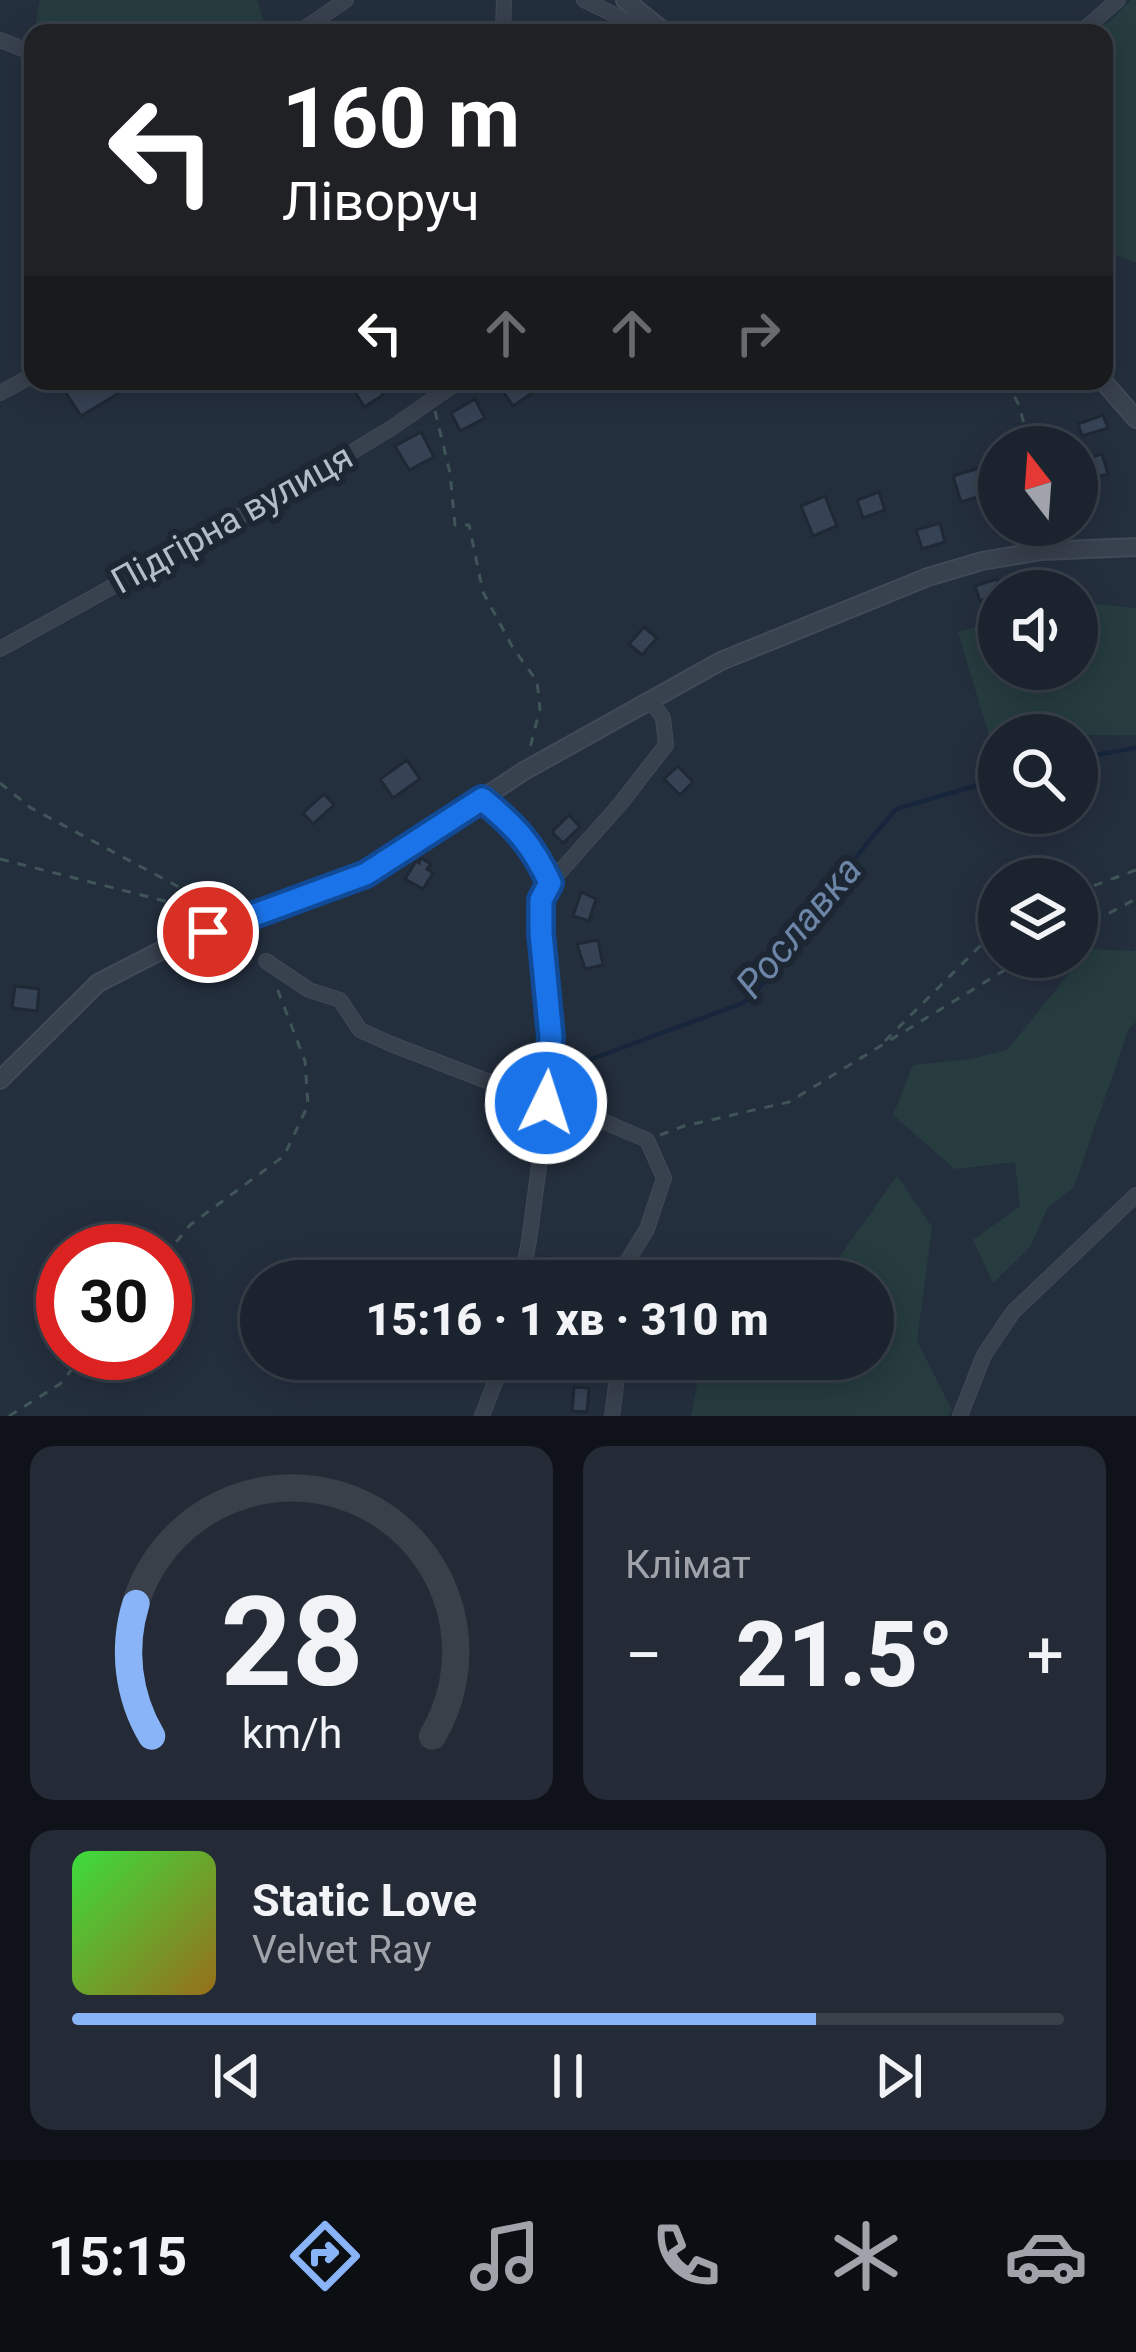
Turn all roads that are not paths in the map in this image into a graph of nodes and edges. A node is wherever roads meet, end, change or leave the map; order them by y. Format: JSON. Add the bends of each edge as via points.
{"nodes":[{"id":1,"x":346,"y":0,"type":"edge"},
{"id":2,"x":584,"y":0,"type":"edge"},
{"id":3,"x":625,"y":0,"type":"edge"},
{"id":4,"x":1118,"y":0,"type":"edge"},
{"id":5,"x":311,"y":24,"type":"edge"},
{"id":6,"x":633,"y":24,"type":"edge"},
{"id":7,"x":655,"y":24,"type":"edge"},
{"id":8,"x":1090,"y":24,"type":"edge"},
{"id":9,"x":446,"y":390,"type":"edge"},
{"id":10,"x":1111,"y":390,"type":"edge"},
{"id":11,"x":1136,"y":419,"type":"edge"},
{"id":12,"x":1136,"y":547,"type":"edge"},
{"id":13,"x":0,"y":649,"type":"edge"},
{"id":14,"x":651,"y":701,"type":"junction"},
{"id":15,"x":482,"y":799,"type":"junction"},
{"id":16,"x":550,"y":883,"type":"junction"},
{"id":17,"x":266,"y":961,"type":"road end"},
{"id":18,"x":0,"y":1079,"type":"edge"},
{"id":19,"x":546,"y":1084,"type":"junction"},
{"id":20,"x":1136,"y":1196,"type":"edge"},
{"id":21,"x":525,"y":1260,"type":"edge"},
{"id":22,"x":628,"y":1260,"type":"edge"},
{"id":23,"x":496,"y":1380,"type":"edge"},
{"id":24,"x":616,"y":1380,"type":"edge"},
{"id":25,"x":482,"y":1416,"type":"edge"},
{"id":26,"x":612,"y":1416,"type":"edge"},
{"id":27,"x":960,"y":1416,"type":"edge"}],
"edges":[{"from":1,"to":5,"type":"street"},
{"from":2,"to":6,"type":"street"},
{"from":3,"to":7,"type":"street"},
{"from":4,"to":8,"type":"street"},
{"from":9,"to":13,"type":"street","name":"Підгірна вулиця","via":[[314,476]]},
{"from":10,"to":11,"type":"street"},
{"from":12,"to":14,"type":"street","via":[[1041,551],[928,577],[721,661]]},
{"from":14,"to":15,"type":"street"},
{"from":14,"to":16,"type":"street","via":[[663,718],[666,746]]},
{"from":15,"to":16,"type":"street","via":[[514,825]]},
{"from":15,"to":18,"type":"street","via":[[366,874],[174,944],[98,983]]},
{"from":16,"to":19,"type":"street","via":[[541,900],[551,1037]]},
{"from":17,"to":19,"type":"street","via":[[340,1000],[360,1030],[487,1081]]},
{"from":19,"to":21,"type":"street"},
{"from":19,"to":22,"type":"street","via":[[572,1108],[647,1140],[664,1178]]},
{"from":20,"to":27,"type":"street","via":[[1013,1312],[984,1355]]},
{"from":23,"to":25,"type":"street"},
{"from":24,"to":26,"type":"street"}]}
